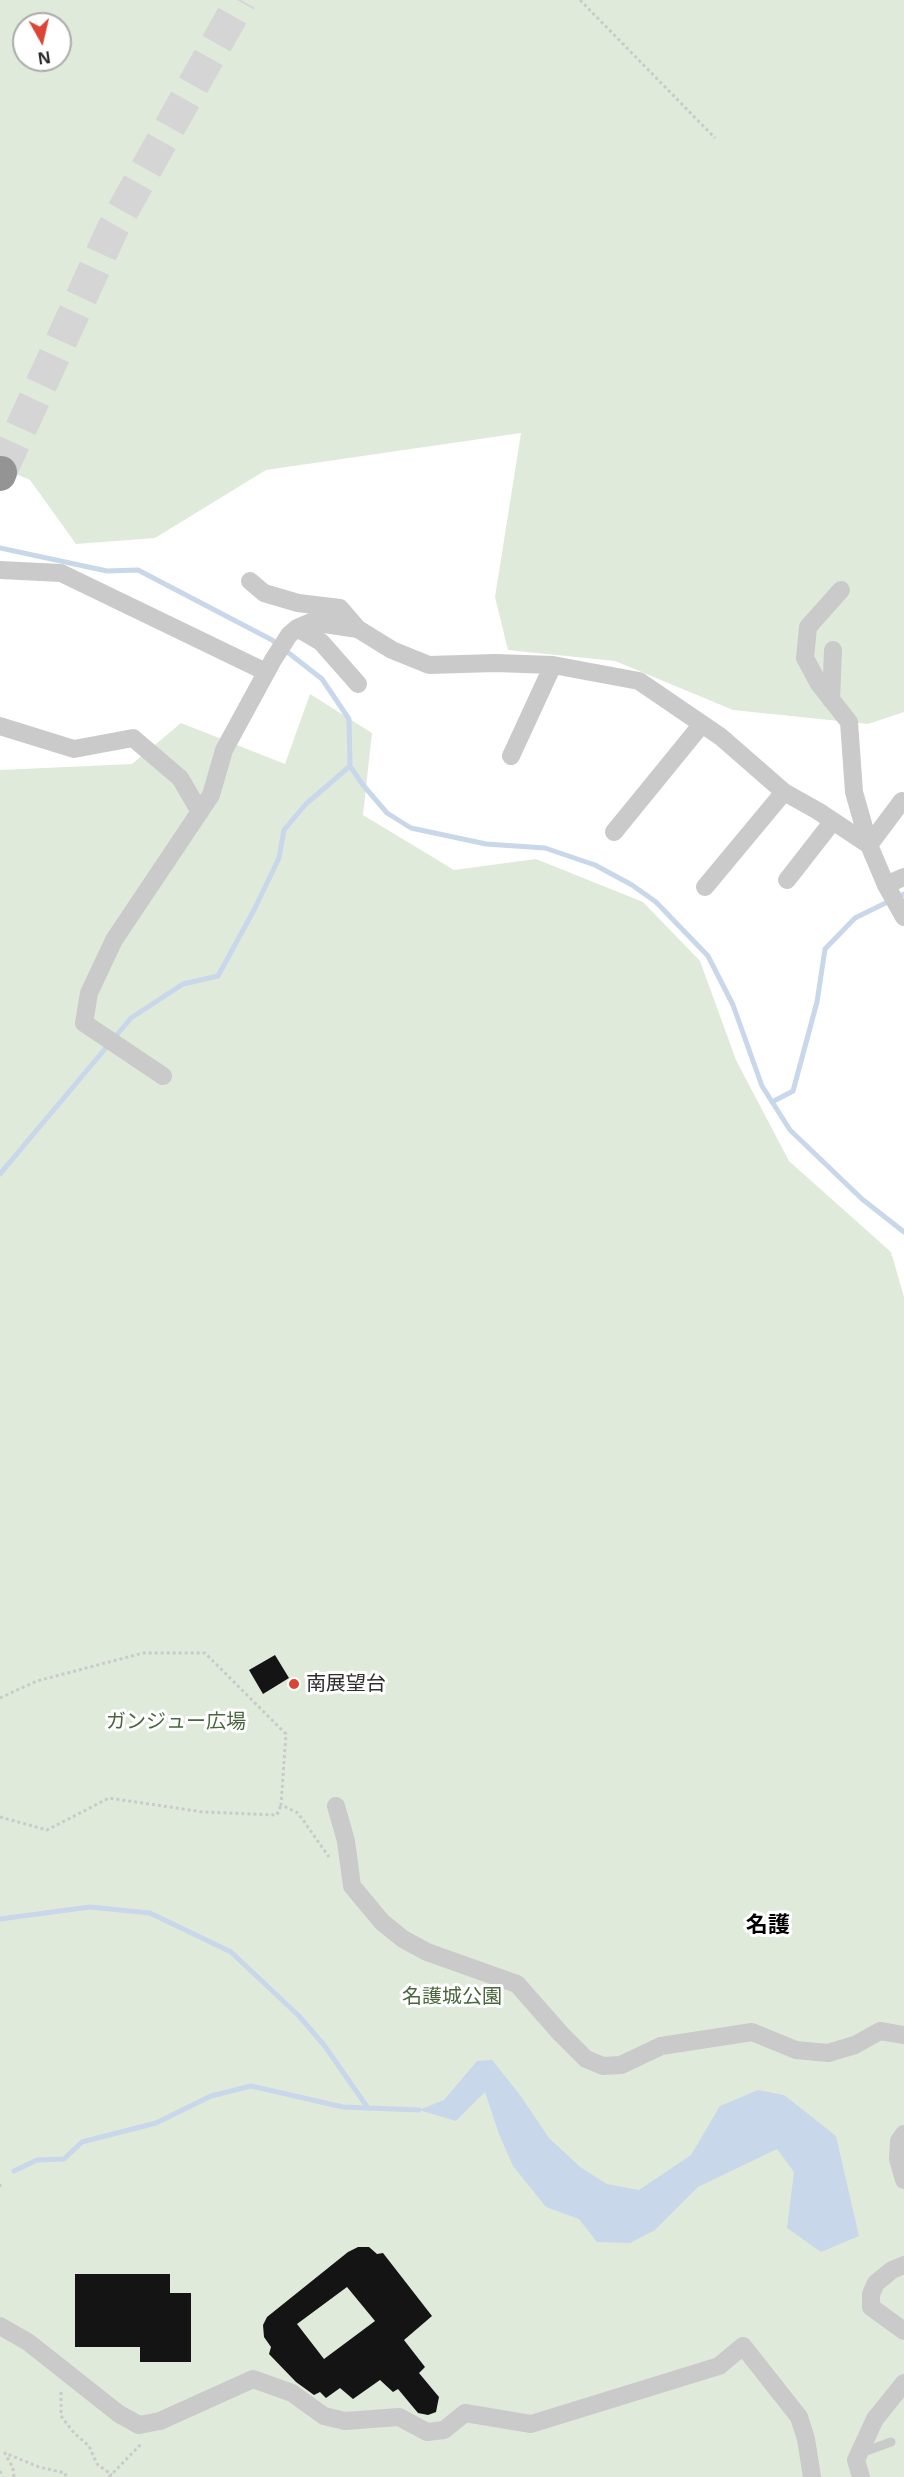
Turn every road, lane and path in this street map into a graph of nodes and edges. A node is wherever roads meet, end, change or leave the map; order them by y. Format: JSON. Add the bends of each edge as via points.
{"nodes":[{"id":1,"x":580,"y":0,"type":"edge"},
{"id":2,"x":715,"y":138,"type":"dead end"},
{"id":3,"x":0,"y":570,"type":"edge"},
{"id":4,"x":250,"y":581,"type":"dead end"},
{"id":5,"x":841,"y":590,"type":"dead end"},
{"id":6,"x":358,"y":629,"type":"junction"},
{"id":7,"x":293,"y":632,"type":"junction"},
{"id":8,"x":833,"y":650,"type":"dead end"},
{"id":9,"x":553,"y":665,"type":"junction"},
{"id":10,"x":269,"y":666,"type":"junction"},
{"id":11,"x":358,"y":684,"type":"dead end"},
{"id":12,"x":831,"y":700,"type":"junction"},
{"id":13,"x":702,"y":724,"type":"junction"},
{"id":14,"x":0,"y":726,"type":"edge"},
{"id":15,"x":511,"y":756,"type":"dead end"},
{"id":16,"x":784,"y":792,"type":"junction"},
{"id":17,"x":902,"y":801,"type":"dead end"},
{"id":18,"x":200,"y":812,"type":"junction"},
{"id":19,"x":833,"y":821,"type":"junction"},
{"id":20,"x":614,"y":832,"type":"dead end"},
{"id":21,"x":869,"y":844,"type":"junction"},
{"id":22,"x":904,"y":877,"type":"edge"},
{"id":23,"x":787,"y":880,"type":"dead end"},
{"id":24,"x":705,"y":886,"type":"dead end"},
{"id":25,"x":887,"y":887,"type":"junction"},
{"id":26,"x":902,"y":913,"type":"edge"},
{"id":27,"x":163,"y":1076,"type":"dead end"},
{"id":28,"x":0,"y":1698,"type":"edge"},
{"id":29,"x":281,"y":1805,"type":"junction"},
{"id":30,"x":336,"y":1806,"type":"dead end"},
{"id":31,"x":0,"y":1817,"type":"edge"},
{"id":32,"x":331,"y":1859,"type":"dead end"},
{"id":33,"x":904,"y":2035,"type":"edge"},
{"id":34,"x":904,"y":2134,"type":"edge"},
{"id":35,"x":904,"y":2180,"type":"edge"},
{"id":36,"x":904,"y":2265,"type":"edge"},
{"id":37,"x":0,"y":2326,"type":"edge"},
{"id":38,"x":904,"y":2331,"type":"edge"},
{"id":39,"x":67,"y":2373,"type":"junction"},
{"id":40,"x":904,"y":2382,"type":"edge"},
{"id":41,"x":150,"y":2423,"type":"junction"},
{"id":42,"x":891,"y":2442,"type":"dead end"},
{"id":43,"x":859,"y":2454,"type":"junction"},
{"id":44,"x":0,"y":2471,"type":"edge"},
{"id":45,"x":111,"y":2476,"type":"edge"},
{"id":46,"x":3,"y":2477,"type":"edge"},
{"id":47,"x":14,"y":2477,"type":"edge"},
{"id":48,"x":66,"y":2477,"type":"edge"},
{"id":49,"x":812,"y":2477,"type":"edge"},
{"id":50,"x":861,"y":2477,"type":"edge"}],
"edges":[{"from":1,"to":2,"type":"path"},
{"from":3,"to":10,"type":"street","via":[[61,573]]},
{"from":4,"to":6,"type":"street","via":[[264,593],[298,603],[340,608]]},
{"from":5,"to":12,"type":"street","via":[[808,627],[805,658]]},
{"from":6,"to":7,"type":"street","via":[[311,622]]},
{"from":6,"to":9,"type":"street","via":[[392,650],[429,665]]},
{"from":7,"to":10,"type":"street"},
{"from":7,"to":11,"type":"street","via":[[321,642]]},
{"from":8,"to":12,"type":"street"},
{"from":9,"to":13,"type":"street","via":[[639,681]]},
{"from":9,"to":15,"type":"street"},
{"from":10,"to":18,"type":"street","via":[[224,750],[211,795]]},
{"from":12,"to":21,"type":"street","via":[[849,722],[855,792]]},
{"from":13,"to":16,"type":"street"},
{"from":13,"to":20,"type":"street"},
{"from":14,"to":18,"type":"street","via":[[74,749],[133,738],[180,778]]},
{"from":16,"to":19,"type":"street"},
{"from":16,"to":24,"type":"street"},
{"from":17,"to":21,"type":"street"},
{"from":18,"to":27,"type":"street","via":[[114,940],[89,993],[84,1023]]},
{"from":19,"to":21,"type":"street"},
{"from":19,"to":23,"type":"street"},
{"from":21,"to":25,"type":"street"},
{"from":22,"to":25,"type":"street"},
{"from":25,"to":26,"type":"street"},
{"from":28,"to":29,"type":"path","via":[[38,1681],[143,1653],[205,1653],[286,1734]]},
{"from":29,"to":31,"type":"path","via":[[277,1815],[203,1812],[109,1798],[47,1830]]},
{"from":29,"to":32,"type":"path","via":[[297,1813]]},
{"from":30,"to":33,"type":"street","via":[[352,1886],[382,1922],[427,1952],[517,1984],[586,2059],[603,2066],[621,2065],[661,2046],[752,2032],[796,2050],[828,2053],[855,2045],[880,2031]]},
{"from":34,"to":35,"type":"street","via":[[899,2141],[898,2159]]},
{"from":36,"to":38,"type":"street","via":[[876,2283],[871,2294],[872,2307]]},
{"from":37,"to":39,"type":"street"},
{"from":39,"to":41,"type":"street","via":[[119,2415],[139,2425]]},
{"from":39,"to":45,"type":"path","via":[[61,2416]]},
{"from":40,"to":43,"type":"street","via":[[875,2419]]},
{"from":41,"to":45,"type":"path","via":[[146,2439]]},
{"from":41,"to":49,"type":"street","via":[[253,2379],[292,2393],[324,2416],[345,2421],[399,2417],[427,2432],[444,2430],[465,2413],[531,2424],[719,2366],[743,2346],[799,2417]]},
{"from":42,"to":43,"type":"lane"},
{"from":43,"to":50,"type":"street","via":[[856,2460]]},
{"from":44,"to":46,"type":"path"},
{"from":47,"to":48,"type":"path","via":[[5,2453],[65,2473]]}]}
